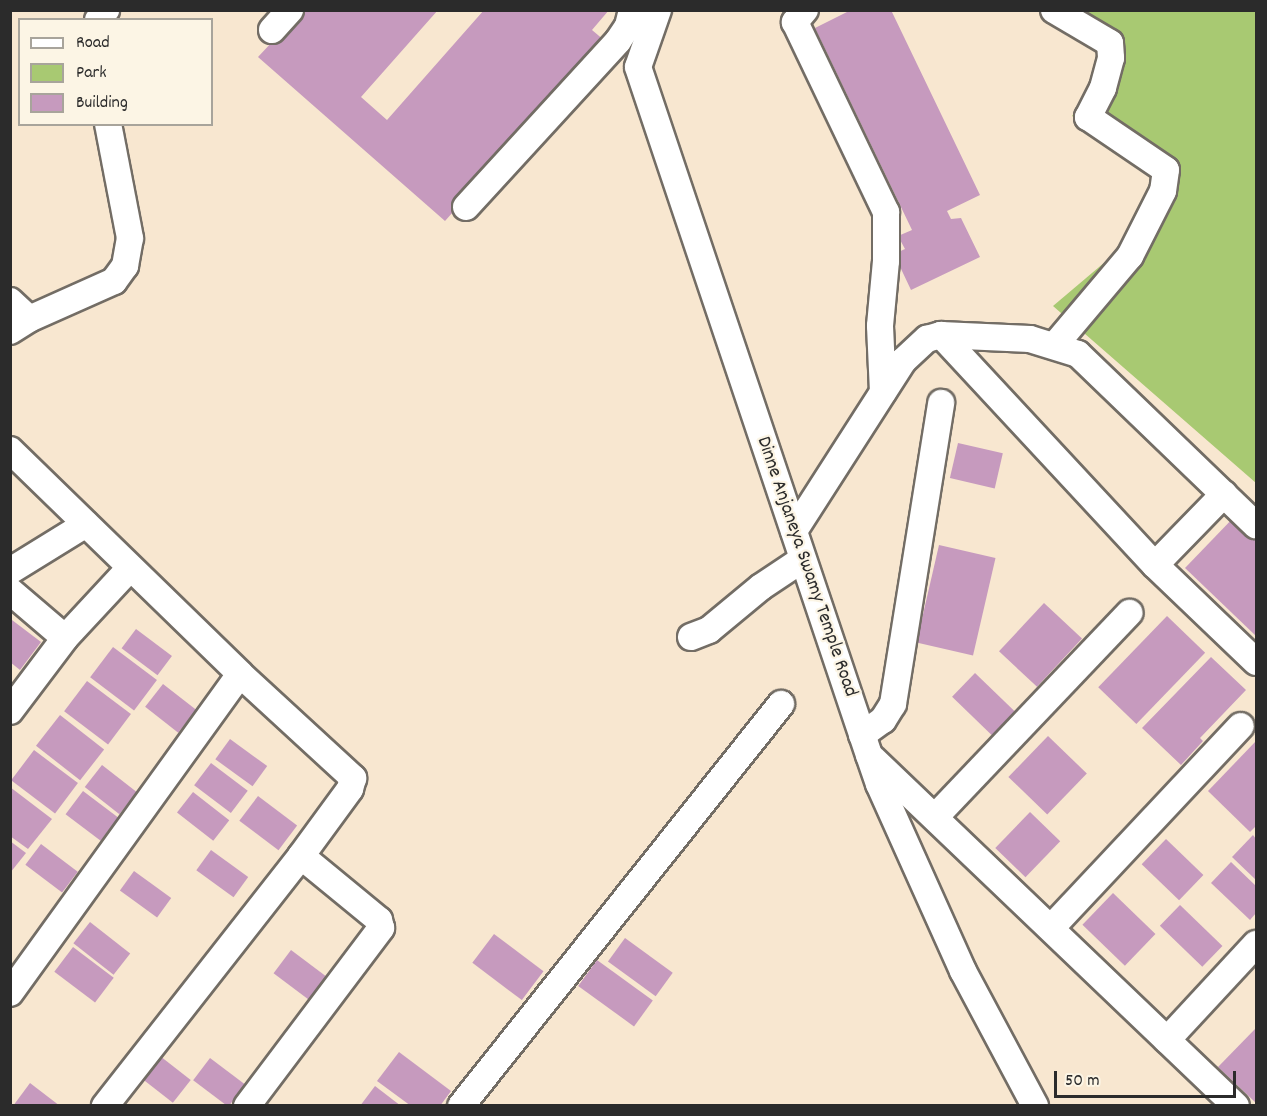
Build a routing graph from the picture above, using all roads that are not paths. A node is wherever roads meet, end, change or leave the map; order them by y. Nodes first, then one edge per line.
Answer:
1 (290, 10) edge
2 (632, 10) edge
3 (658, 10) edge
4 (805, 10) edge
5 (1054, 10) edge
6 (272, 30) dead end
7 (108, 126) edge
8 (466, 207) dead end
9 (10, 301) edge
10 (20, 325) edge
11 (941, 335) junction
12 (1055, 345) junction
13 (883, 392) junction
14 (941, 403) dead end
15 (10, 450) edge
16 (1224, 494) junction
17 (86, 524) junction
18 (1257, 525) edge
19 (794, 531) junction
20 (803, 559) junction
21 (1155, 565) junction
22 (130, 567) junction
23 (10, 571) edge
24 (10, 591) edge
25 (1129, 613) dead end
26 (691, 637) dead end
27 (65, 638) junction
28 (1257, 662) edge
29 (240, 674) junction
30 (781, 704) dead end
31 (10, 711) edge
32 (1241, 726) dead end
33 (866, 745) junction
34 (935, 817) junction
35 (301, 856) junction
36 (1051, 928) junction
37 (1257, 944) edge
38 (10, 993) edge
39 (1167, 1040) junction
40 (105, 1106) edge
41 (247, 1106) edge
42 (461, 1106) edge
43 (1035, 1106) edge
44 (1236, 1106) edge

1 - 6 street
2 - 8 street
3 - 19 street, Dinne Anjaneya Swamy Temple Road
4 - 13 street
5 - 12 street
7 - 10 street
9 - 10 street
11 - 12 street
11 - 13 street
11 - 21 street
12 - 16 street
13 - 19 street
14 - 33 street
15 - 17 street
16 - 18 street
16 - 21 street
17 - 22 street
17 - 23 street
19 - 20 street, Dinne Anjaneya Swamy Temple Road
20 - 26 street
20 - 33 street, Dinne Anjaneya Swamy Temple Road
21 - 28 street
22 - 27 street
22 - 29 street
24 - 27 street
25 - 34 street
27 - 31 street
29 - 35 street
29 - 38 street
30 - 42 street
32 - 36 street
33 - 34 street
33 - 43 street, Dinne Anjaneya Swamy Temple Road
34 - 36 street
35 - 40 street
35 - 41 street
36 - 39 street
37 - 39 street
39 - 44 street

